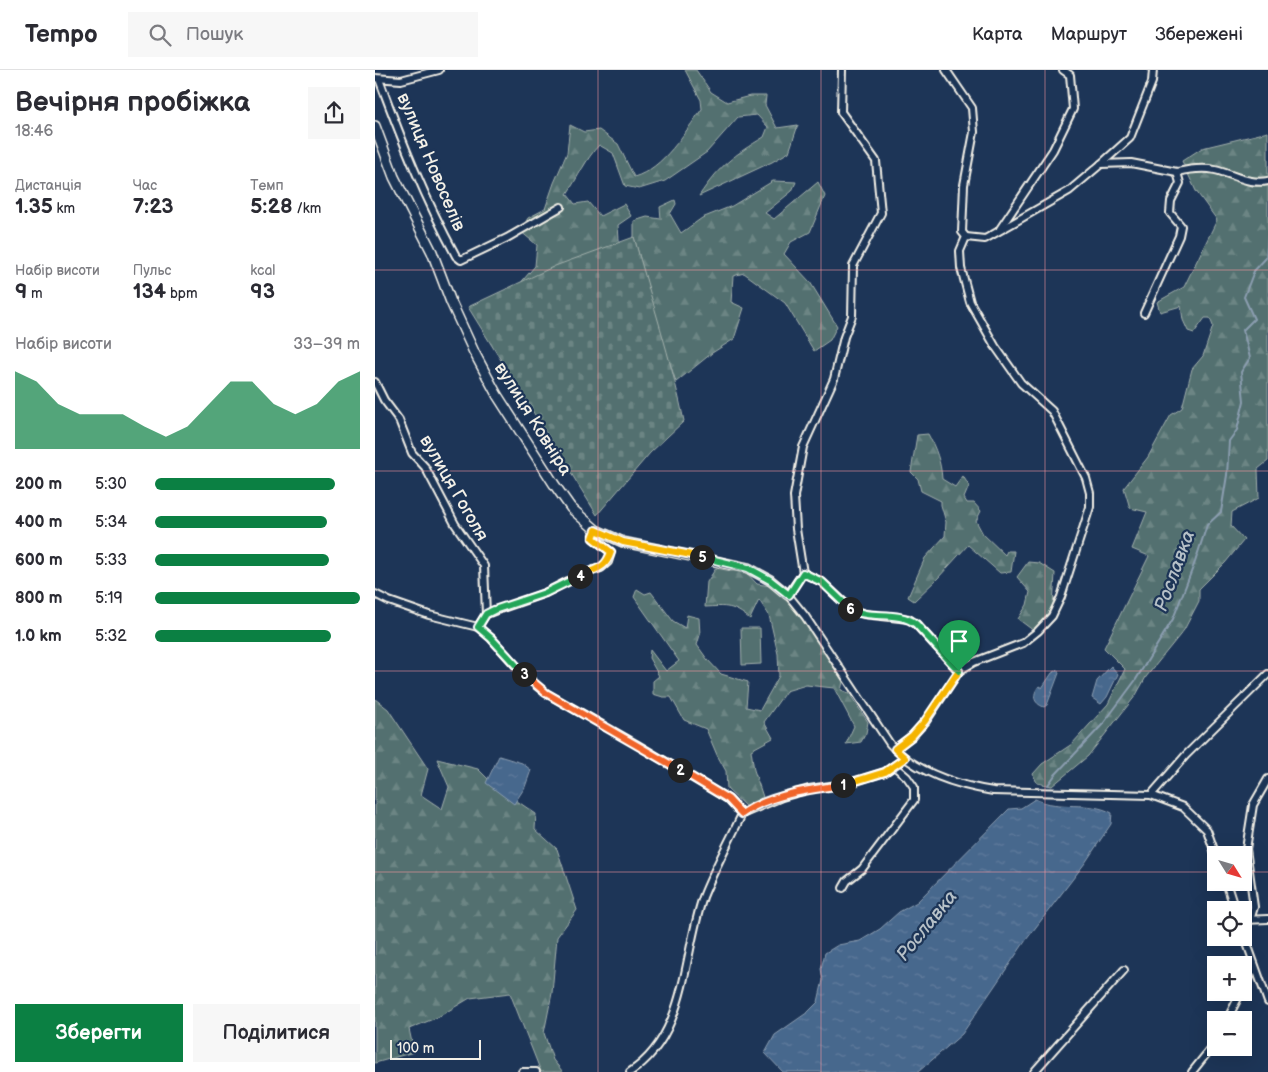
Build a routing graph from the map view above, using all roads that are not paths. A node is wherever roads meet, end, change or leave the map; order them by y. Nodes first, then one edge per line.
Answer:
1 (436, 70) edge
2 (842, 70) edge
3 (946, 70) edge
4 (1063, 70) edge
5 (1153, 70) edge
6 (377, 78) edge
7 (375, 126) edge
8 (1101, 164) junction
9 (1177, 172) junction
10 (1268, 181) edge
11 (561, 207) dead end
12 (999, 231) junction
13 (966, 237) junction
14 (1145, 313) dead end
15 (375, 382) edge
16 (596, 530) junction
17 (803, 573) junction
18 (375, 594) edge
19 (789, 595) junction
20 (486, 614) junction
21 (478, 627) junction
22 (959, 671) junction
23 (1268, 674) edge
24 (895, 749) junction
25 (905, 758) junction
26 (894, 766) junction
27 (1268, 779) edge
28 (1151, 795) junction
29 (742, 814) junction
30 (1213, 846) edge
31 (843, 888) dead end
32 (1252, 911) edge
33 (1268, 919) edge
34 (1252, 920) edge
35 (1248, 946) edge
36 (1255, 967) junction
37 (1125, 970) dead end
38 (1252, 973) edge
39 (1268, 1002) edge
40 (1207, 1053) edge
41 (522, 1072) edge
42 (536, 1072) edge
43 (630, 1072) edge
44 (1034, 1072) edge
45 (1192, 1072) edge

1 - 6 street
2 - 17 street
3 - 13 street
4 - 12 street
5 - 8 street
6 - 11 street, вулиця Новоселів
7 - 16 street, вулиця Ковніра
8 - 9 street
8 - 12 street
9 - 10 street
9 - 14 street
12 - 13 street
13 - 22 street
15 - 20 street, вулиця Гоголя
16 - 19 street, вулиця Ковніра
16 - 20 street
17 - 19 street
17 - 22 street
18 - 21 street
19 - 24 street
20 - 21 street
21 - 29 street
22 - 24 street
23 - 28 street
24 - 25 street
25 - 26 street
25 - 28 street
26 - 29 street
26 - 31 street
27 - 32 street
28 - 30 street
29 - 43 street
33 - 34 street
35 - 36 street
36 - 38 street
36 - 39 street
37 - 44 street
40 - 45 street
41 - 42 street

